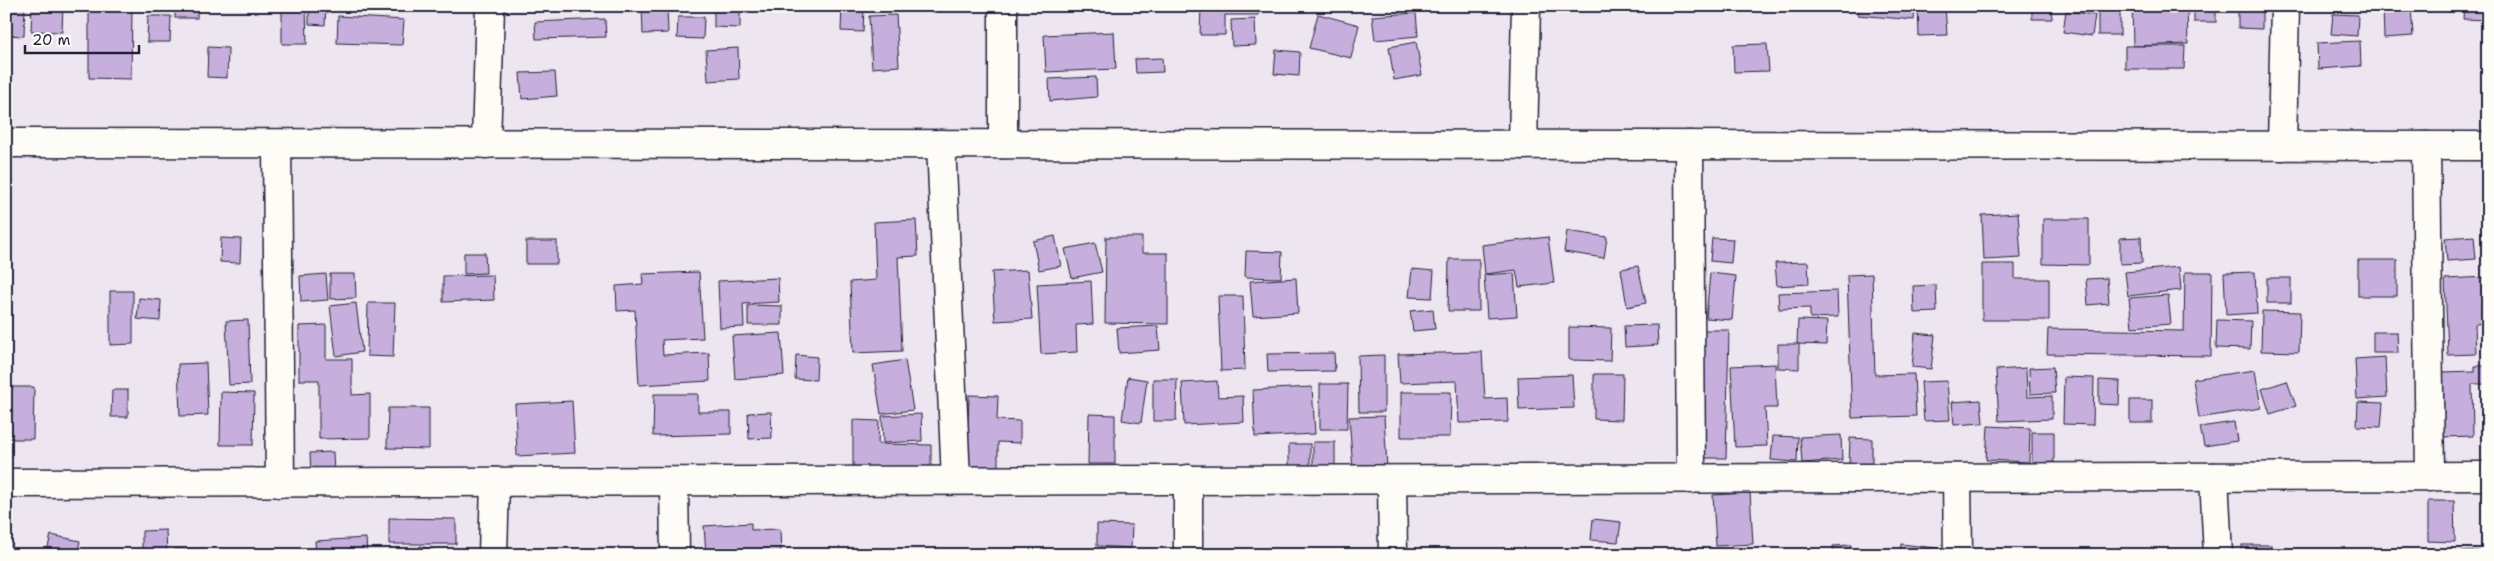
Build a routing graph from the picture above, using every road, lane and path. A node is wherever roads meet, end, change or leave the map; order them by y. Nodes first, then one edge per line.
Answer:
1 (490, 6) edge
2 (1003, 6) edge
3 (1526, 6) edge
4 (2285, 6) edge
5 (6, 143) edge
6 (277, 144) junction
7 (486, 144) junction
8 (941, 144) junction
9 (1003, 144) junction
10 (1523, 145) junction
11 (1689, 145) junction
12 (2282, 146) junction
13 (2426, 146) junction
14 (2488, 146) edge
15 (2488, 476) edge
16 (2214, 477) junction
17 (2430, 477) junction
18 (1957, 478) junction
19 (1188, 479) junction
20 (1691, 479) junction
21 (956, 480) junction
22 (1392, 480) junction
23 (495, 482) junction
24 (6, 483) edge
25 (280, 483) junction
26 (674, 483) junction
27 (494, 555) edge
28 (675, 555) edge
29 (1188, 555) edge
30 (1393, 555) edge
31 (1958, 555) edge
32 (2218, 555) edge

1 - 7 street
2 - 9 street
3 - 10 street
4 - 12 street
5 - 6 street
6 - 7 street
6 - 25 street
7 - 8 street
8 - 9 street
8 - 21 street
9 - 10 street
10 - 11 street
11 - 12 street
11 - 20 street
12 - 13 street
13 - 14 street
13 - 17 street
15 - 17 street
16 - 17 street
16 - 18 street
16 - 32 street
18 - 20 street
18 - 31 street
19 - 21 street
19 - 22 street
19 - 29 street
20 - 22 street
21 - 26 street
22 - 30 street
23 - 25 street
23 - 26 street
23 - 27 street
24 - 25 street
26 - 28 street

